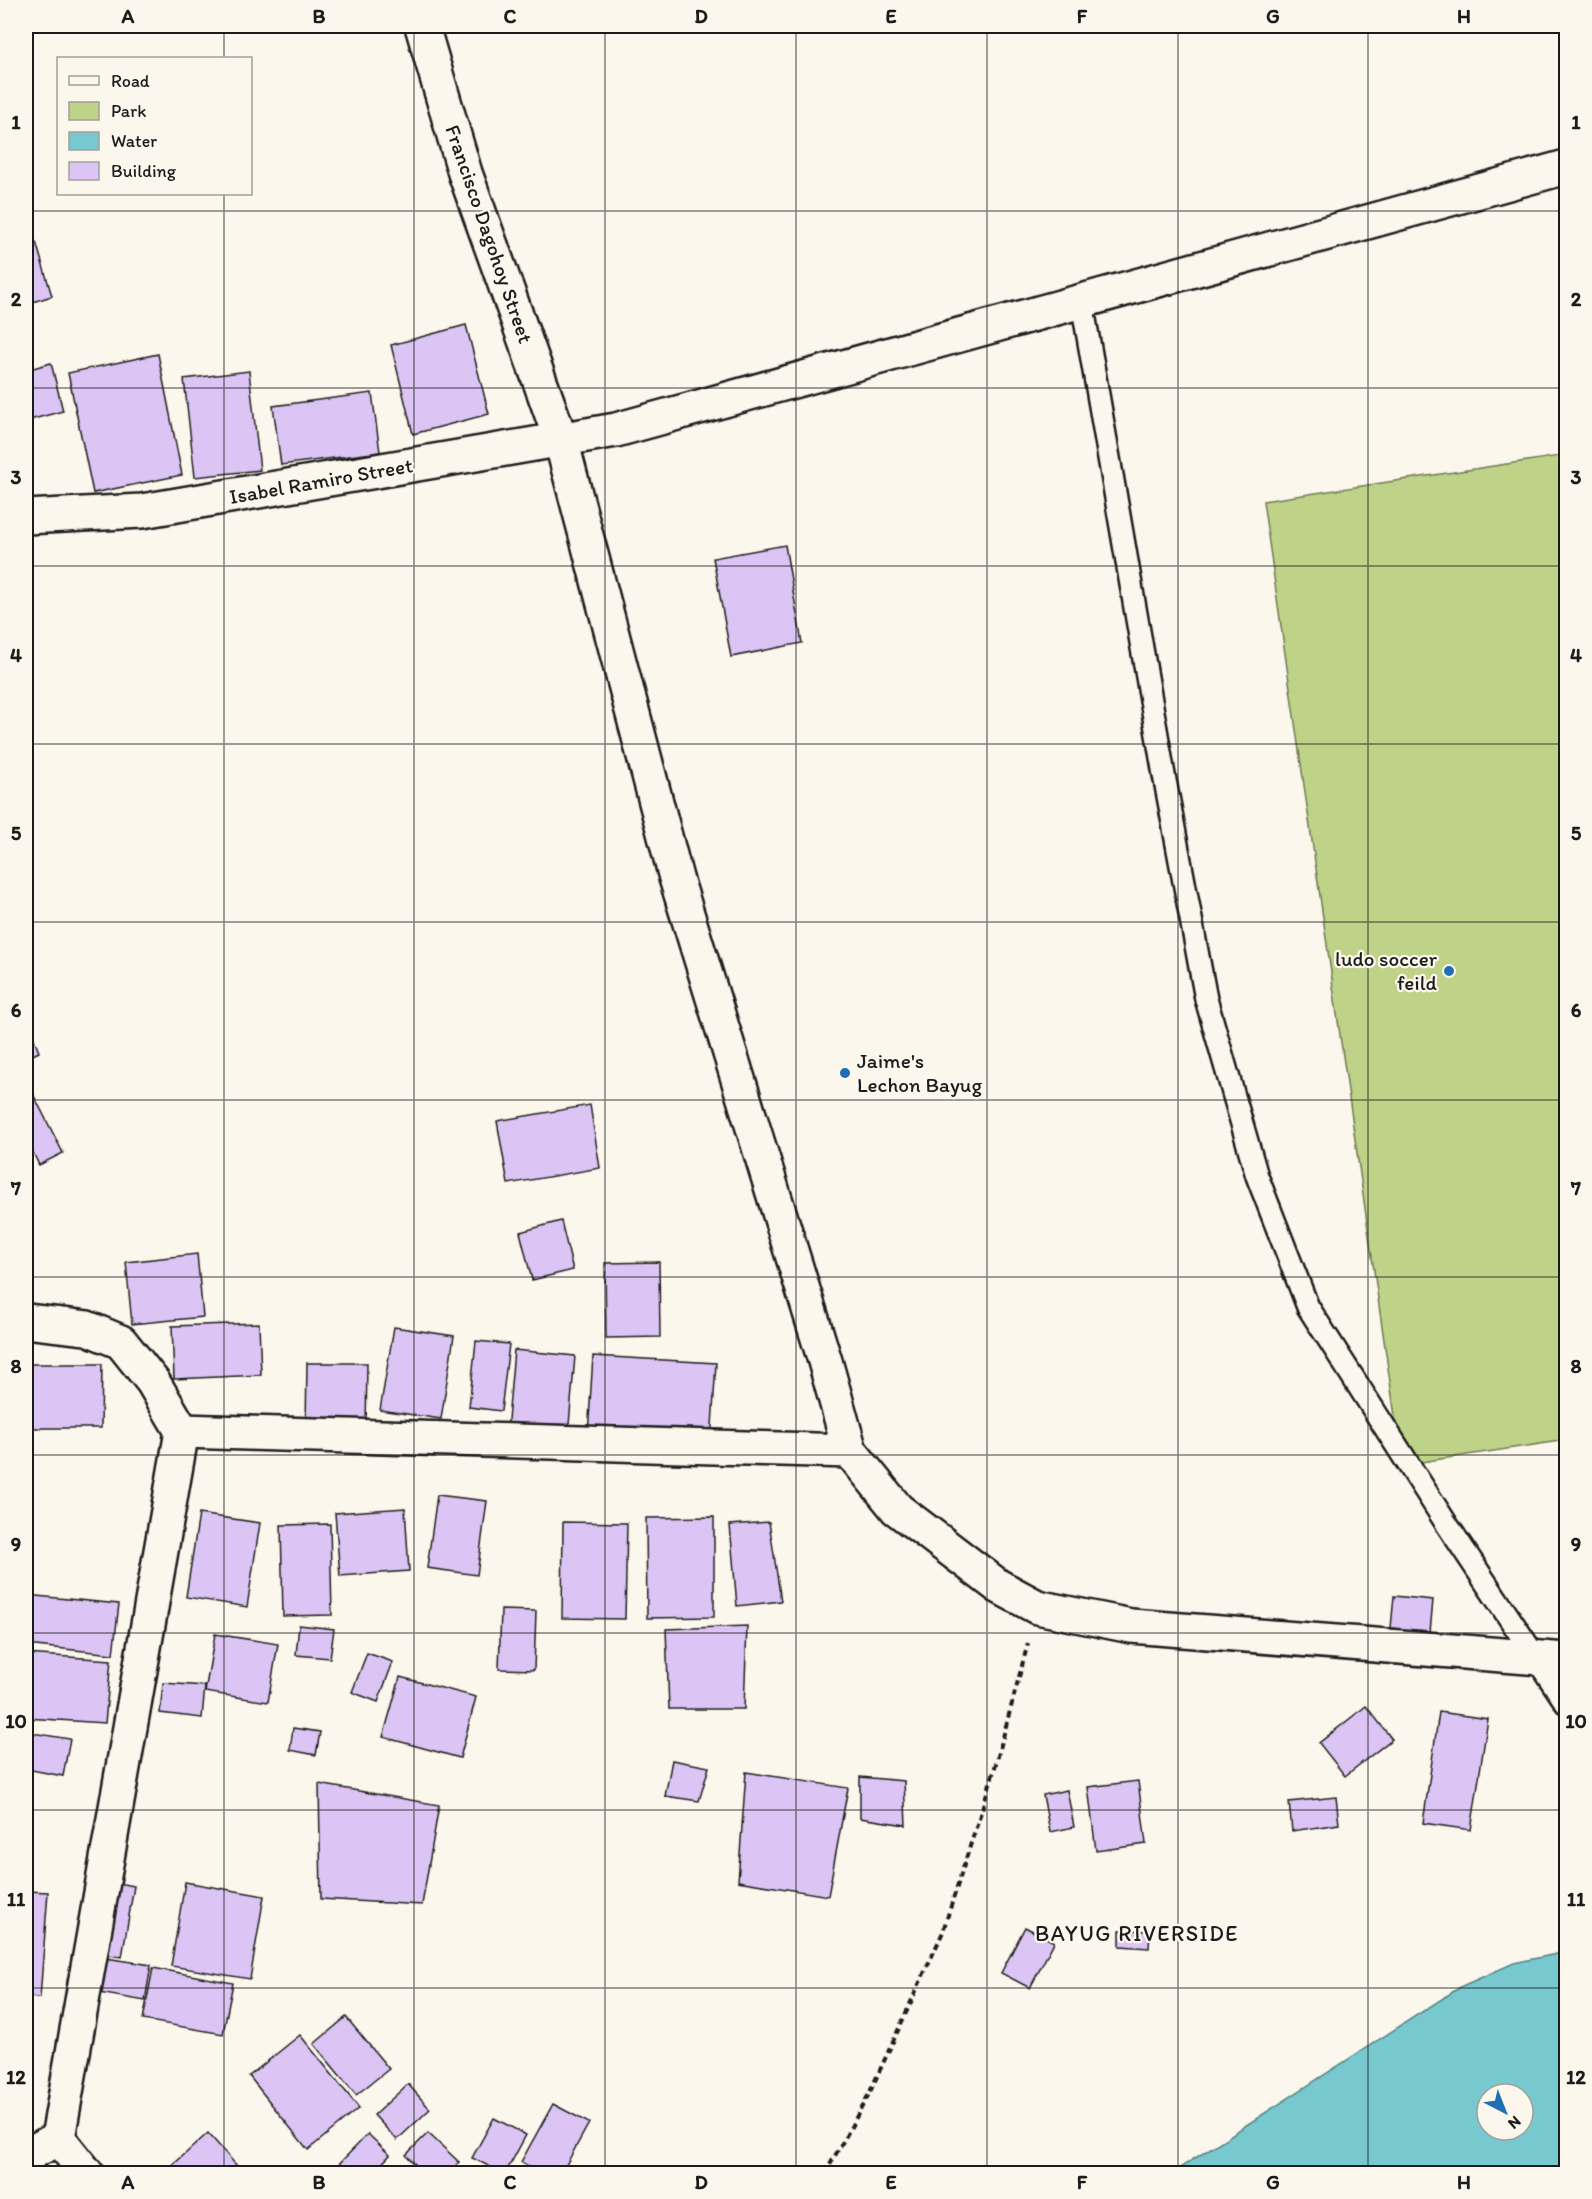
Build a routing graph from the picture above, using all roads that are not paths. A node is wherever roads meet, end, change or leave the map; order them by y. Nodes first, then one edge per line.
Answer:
1 (422, 26) edge
2 (1566, 167) edge
3 (1082, 302) junction
4 (561, 440) junction
5 (26, 517) edge
6 (26, 1321) edge
7 (183, 1431) junction
8 (850, 1451) junction
9 (1551, 1658) edge
10 (1566, 1703) edge
11 (58, 2138) junction
12 (26, 2153) edge
13 (87, 2174) edge

1 - 4 street, Francisco Dagohoy Street
2 - 3 street, Isabel Ramiro Street
3 - 4 street, Isabel Ramiro Street
3 - 9 lane
4 - 5 street, Isabel Ramiro Street
4 - 8 street, Francisco Dagohoy Street
6 - 7 street
7 - 8 street
7 - 11 street
8 - 9 street
9 - 10 lane
11 - 12 street
11 - 13 street

